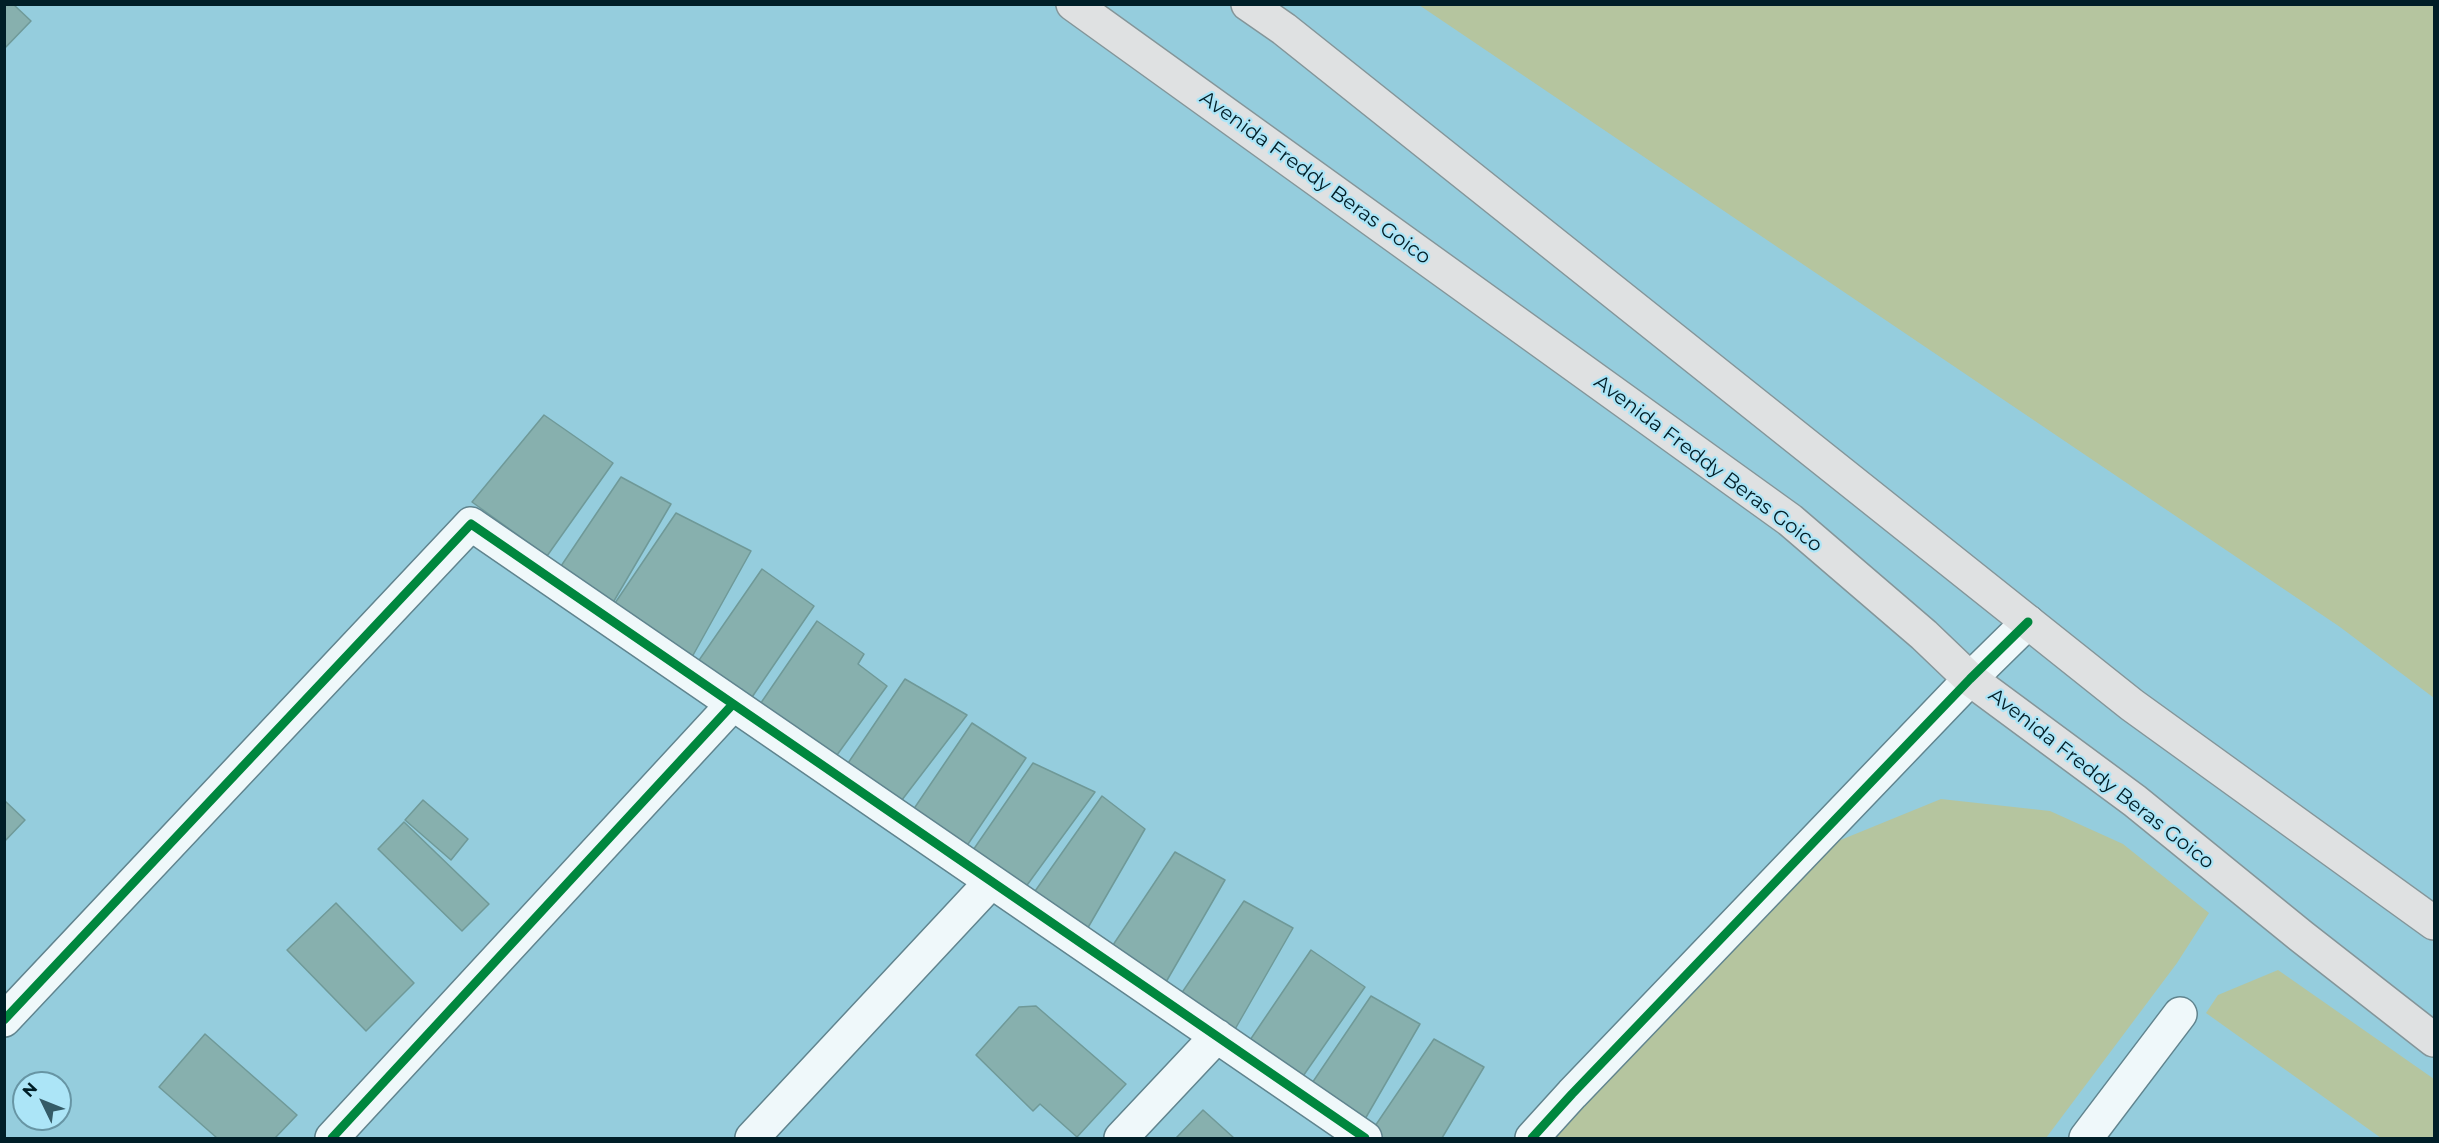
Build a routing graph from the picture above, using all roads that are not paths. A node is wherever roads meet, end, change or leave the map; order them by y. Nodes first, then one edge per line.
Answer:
1 (1073, 4) edge
2 (1248, 4) edge
3 (2028, 622) junction
4 (1970, 679) junction
5 (733, 704) junction
6 (991, 882) junction
7 (2434, 922) edge
8 (2180, 1014) dead end
9 (4, 1020) edge
10 (1217, 1036) junction
11 (2434, 1040) edge
12 (332, 1138) edge
13 (752, 1138) edge
14 (1121, 1138) edge
15 (1365, 1138) edge
16 (1532, 1138) edge
17 (2086, 1138) edge

1 - 4 main road, Avenida Freddy Beras Goico
2 - 3 main road
3 - 4 street
3 - 7 main road
4 - 11 main road, Avenida Freddy Beras Goico
4 - 16 street
5 - 6 street
5 - 9 street
5 - 12 street
6 - 10 street
6 - 13 street
8 - 17 street
10 - 14 street
10 - 15 street

